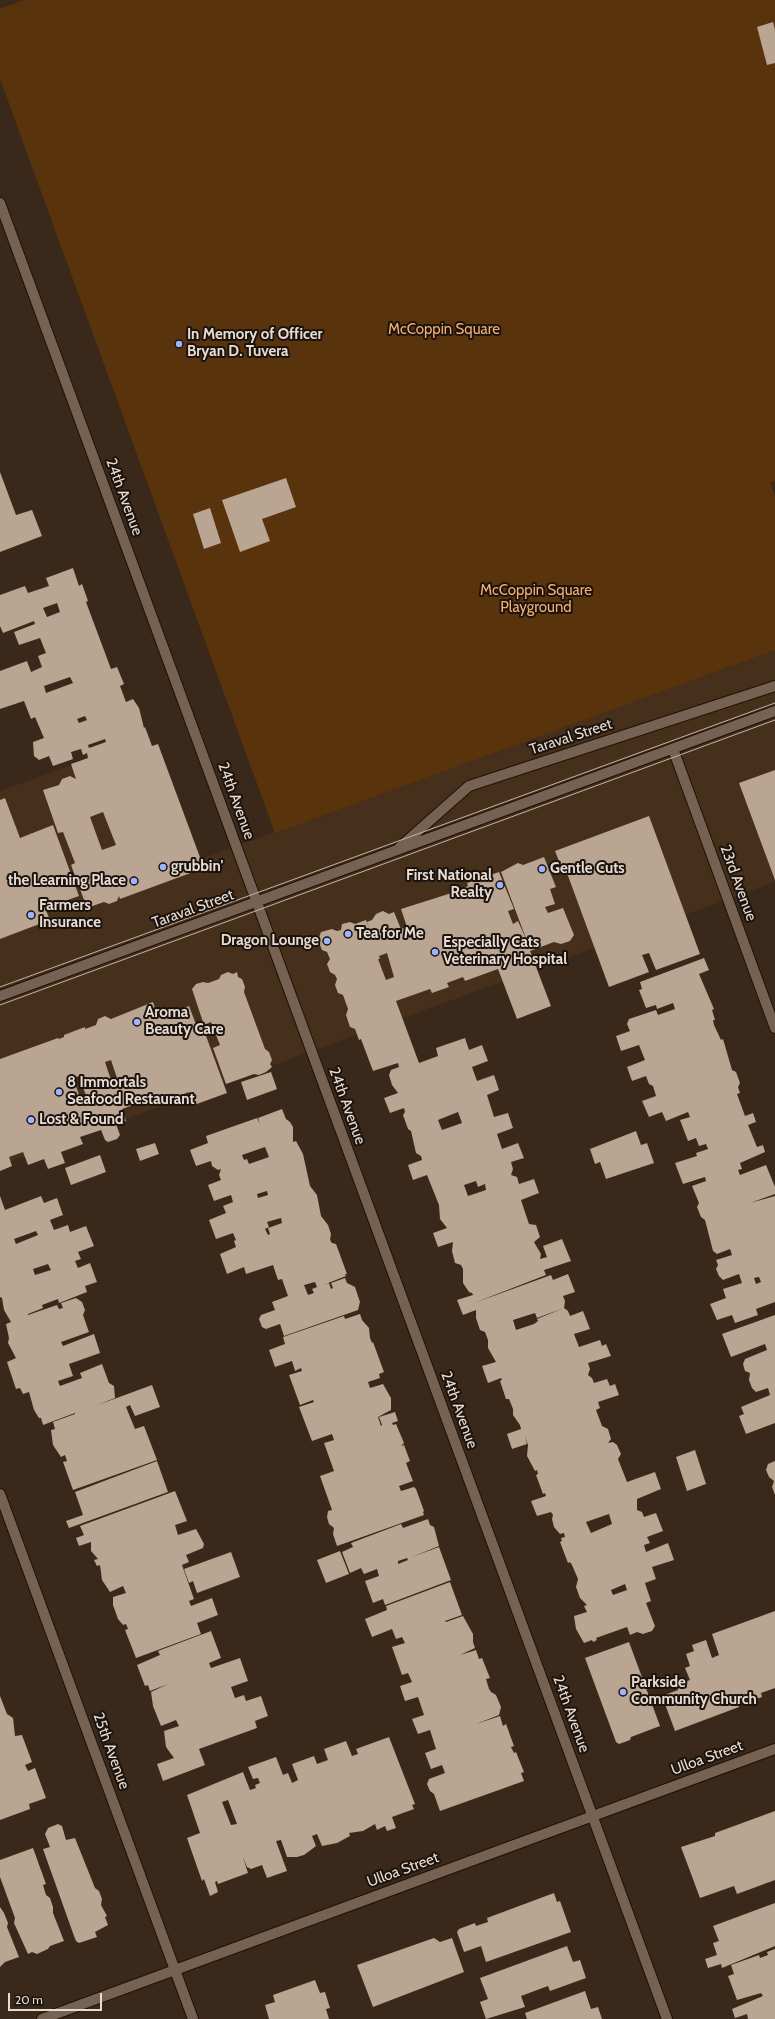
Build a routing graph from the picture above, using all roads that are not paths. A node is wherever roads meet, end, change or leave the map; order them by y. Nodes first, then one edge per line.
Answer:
1 (0, 203) edge
2 (775, 686) edge
3 (775, 711) edge
4 (672, 749) junction
5 (396, 851) junction
6 (257, 901) junction
7 (0, 996) edge
8 (775, 1028) edge
9 (0, 1494) edge
10 (775, 1749) edge
11 (593, 1816) junction
12 (175, 1970) junction
13 (42, 2019) edge
14 (193, 2019) edge
15 (667, 2019) edge

1 - 6 street, 24th Avenue
2 - 5 street, Taraval Street
3 - 4 street, Taraval Street
4 - 5 street, Taraval Street
4 - 8 street, 23rd Avenue
5 - 6 street, Taraval Street
6 - 7 street, Taraval Street
6 - 11 street, 24th Avenue
9 - 12 street, 25th Avenue
10 - 11 street, Ulloa Street
11 - 12 street, Ulloa Street
11 - 15 street, 24th Avenue
12 - 13 street, Ulloa Street
12 - 14 street, 25th Avenue

